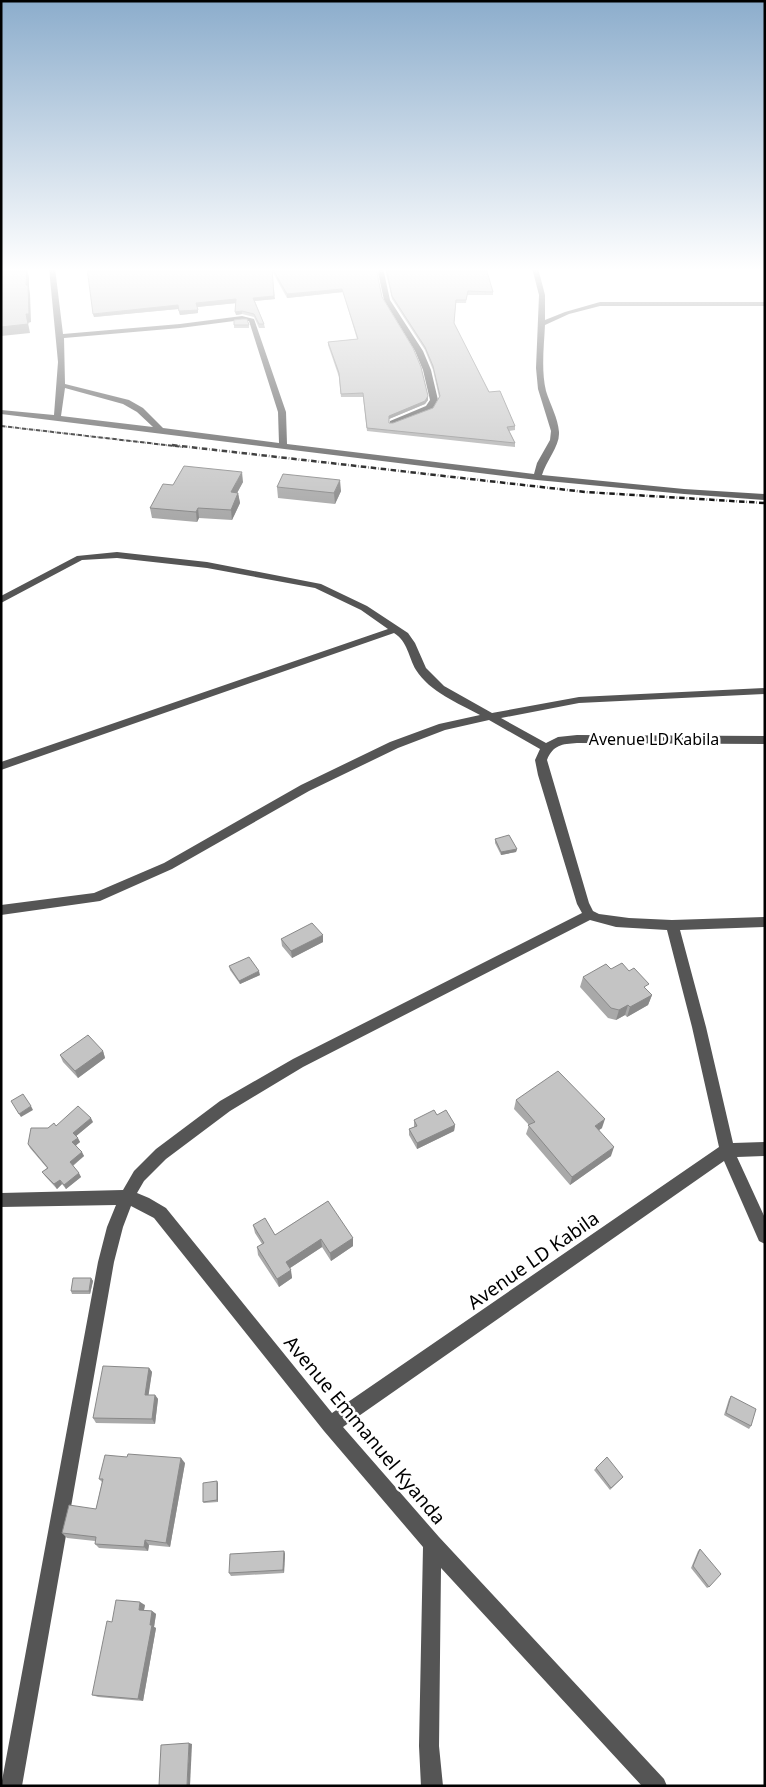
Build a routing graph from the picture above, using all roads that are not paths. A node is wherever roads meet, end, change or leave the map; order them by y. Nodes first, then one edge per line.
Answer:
1 (60, 351) edge
2 (262, 351) edge
3 (419, 351) edge
4 (540, 351) edge
5 (62, 385) junction
6 (1, 412) edge
7 (57, 418) junction
8 (393, 423) edge
9 (160, 430) junction
10 (284, 446) junction
11 (537, 477) junction
12 (765, 497) edge
13 (1, 600) edge
14 (396, 629) junction
15 (765, 692) edge
16 (493, 717) junction
17 (765, 740) edge
18 (546, 748) junction
19 (1, 766) edge
20 (1, 910) edge
21 (589, 914) junction
22 (765, 922) edge
23 (672, 925) junction
24 (765, 1149) edge
25 (726, 1150) junction
26 (127, 1197) junction
27 (1, 1200) edge
28 (765, 1236) edge
29 (330, 1425) junction
30 (432, 1544) junction
31 (11, 1786) edge
32 (432, 1786) edge
33 (657, 1786) edge

1 - 5 street
2 - 10 street
3 - 8 street
4 - 11 street
5 - 7 street
5 - 9 street
6 - 7 street
7 - 9 street
9 - 10 street
10 - 11 street
11 - 12 street
13 - 14 street
14 - 16 street
14 - 19 street
15 - 16 street
16 - 18 street
16 - 20 street
17 - 18 street, Avenue LD Kabila
18 - 21 street
21 - 23 street
21 - 26 street
22 - 23 street
23 - 25 street
24 - 25 street
25 - 28 street
25 - 29 street, Avenue LD Kabila
26 - 27 street, Avenue Emmanuel Kyanda
26 - 29 street, Avenue Emmanuel Kyanda
26 - 31 street
29 - 30 street, Avenue Emmanuel Kyanda
30 - 32 street
30 - 33 street, Avenue Emmanuel Kyanda

